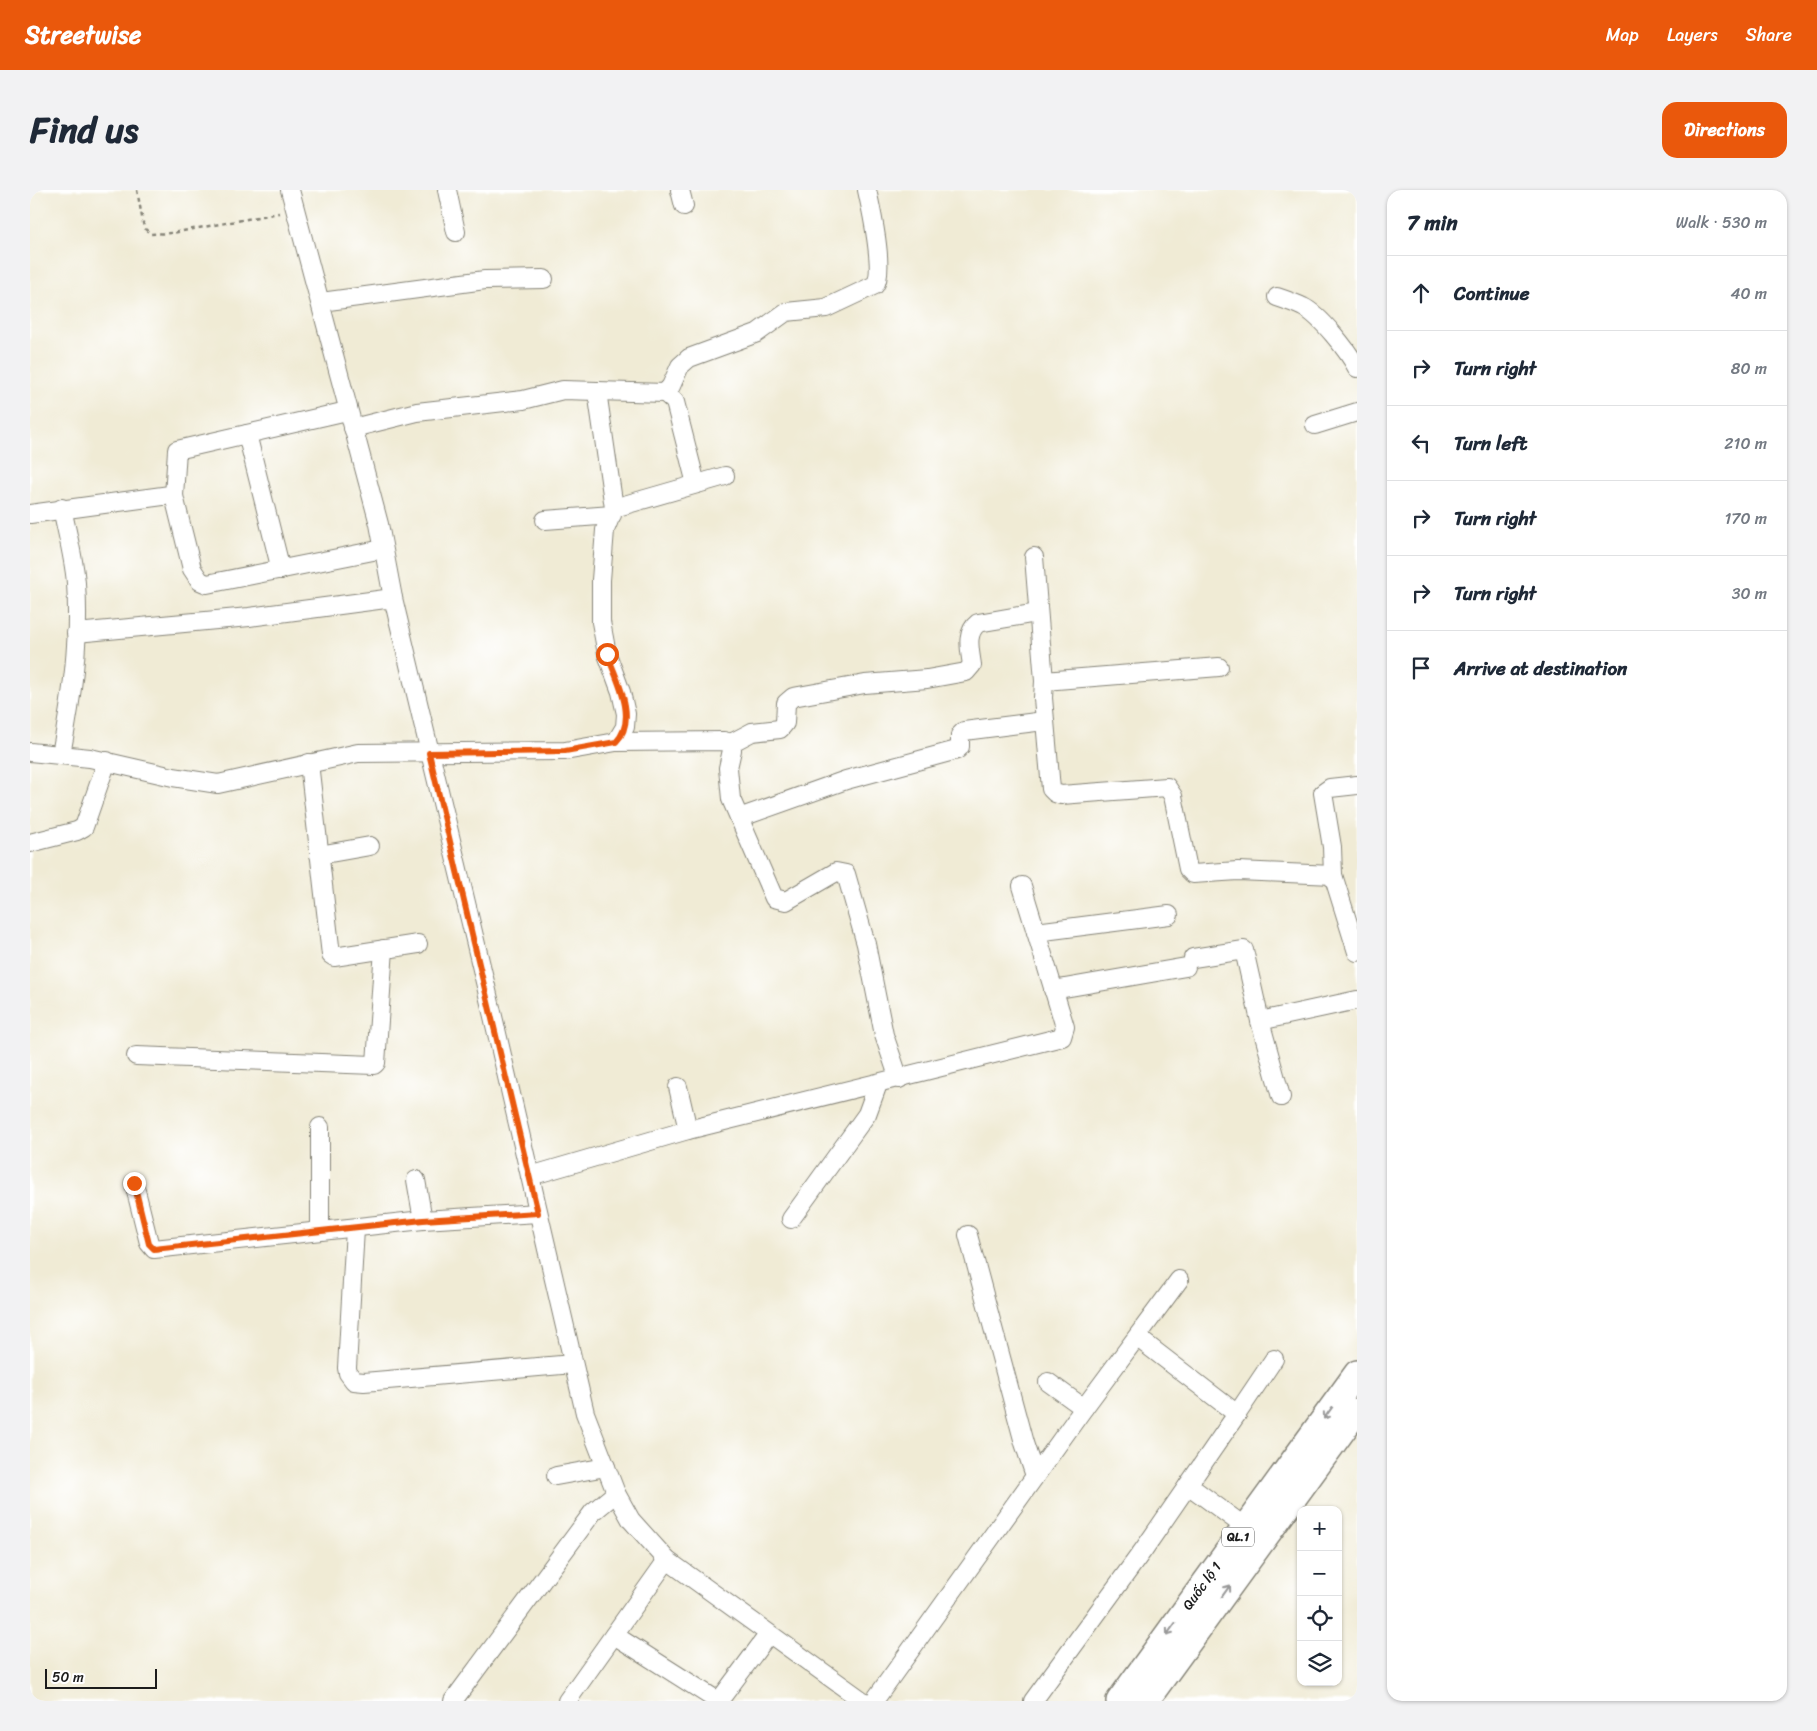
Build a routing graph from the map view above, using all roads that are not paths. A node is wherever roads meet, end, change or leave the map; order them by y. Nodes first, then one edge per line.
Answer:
1 (290, 190) edge
2 (447, 190) edge
3 (867, 190) edge
4 (456, 232) dead end
5 (544, 279) dead end
6 (1277, 297) dead end
7 (321, 302) junction
8 (1357, 368) edge
9 (597, 391) junction
10 (665, 393) junction
11 (347, 411) junction
12 (1357, 412) edge
13 (1315, 425) dead end
14 (352, 428) junction
15 (247, 434) junction
16 (725, 476) dead end
17 (696, 484) junction
18 (174, 496) junction
19 (62, 508) junction
20 (613, 511) junction
21 (30, 514) edge
22 (545, 520) dead end
23 (382, 549) junction
24 (1034, 557) dead end
25 (281, 570) junction
26 (393, 598) junction
27 (1037, 613) junction
28 (76, 633) junction
29 (1219, 667) dead end
30 (1044, 681) junction
31 (1044, 721) junction
32 (616, 742) junction
33 (731, 743) junction
34 (30, 752) edge
35 (429, 753) junction
36 (61, 754) junction
37 (106, 761) junction
38 (309, 763) junction
39 (1357, 785) edge
40 (740, 818) junction
41 (30, 843) edge
42 (370, 846) dead end
43 (319, 855) junction
44 (1333, 875) junction
45 (1022, 886) dead end
46 (1169, 916) dead end
47 (1352, 918) edge
48 (1036, 932) junction
49 (418, 944) dead end
50 (384, 949) junction
51 (1357, 952) edge
52 (1053, 990) junction
53 (1357, 1000) edge
54 (1260, 1021) junction
55 (136, 1056) dead end
56 (898, 1079) junction
57 (878, 1084) junction
58 (678, 1088) dead end
59 (1281, 1097) dead end
60 (320, 1127) dead end
61 (688, 1130) junction
62 (530, 1176) junction
63 (416, 1180) dead end
64 (134, 1183) dead end
65 (538, 1213) junction
66 (791, 1219) dead end
67 (423, 1220) junction
68 (355, 1229) junction
69 (320, 1230) junction
70 (968, 1235) dead end
71 (1179, 1280) dead end
72 (1138, 1338) junction
73 (1274, 1358) dead end
74 (573, 1364) junction
75 (1357, 1373) edge
76 (1048, 1382) dead end
77 (1084, 1408) junction
78 (1357, 1411) edge
79 (1237, 1414) junction
80 (606, 1467) junction
81 (556, 1476) dead end
82 (1035, 1476) junction
83 (1188, 1485) junction
84 (616, 1493) junction
85 (1245, 1527) junction
86 (667, 1560) junction
87 (768, 1635) junction
88 (614, 1636) junction
89 (453, 1701) edge
90 (567, 1701) edge
91 (719, 1701) edge
92 (863, 1701) edge
93 (874, 1701) edge
94 (1032, 1701) edge
95 (1119, 1701) edge
96 (1146, 1701) edge

1 - 7 street
2 - 4 street
3 - 10 street
5 - 7 street
6 - 8 street
7 - 11 street
9 - 10 street
9 - 14 street
9 - 20 street
10 - 17 street
11 - 14 street
11 - 15 street
12 - 13 street
14 - 23 street
15 - 18 street
15 - 25 street
16 - 17 street
17 - 20 street
18 - 19 street
18 - 25 street
19 - 21 street
19 - 28 street
20 - 22 street
20 - 32 street
23 - 25 street
23 - 26 street
24 - 27 street
26 - 28 street
26 - 35 street
27 - 30 street
27 - 33 street
28 - 36 street
29 - 30 street
30 - 31 street
31 - 40 street
31 - 44 street
32 - 33 street
32 - 35 street
33 - 40 street
34 - 36 street
35 - 38 street
35 - 62 street
36 - 37 street
37 - 38 street
37 - 41 street
38 - 43 street
39 - 44 street
40 - 56 street
42 - 43 street
43 - 50 street
44 - 47 street
45 - 48 street
46 - 48 street
47 - 51 street
48 - 52 street
49 - 50 street
50 - 55 street
52 - 54 street
52 - 56 street
53 - 54 street
54 - 59 street
56 - 57 street
57 - 61 street
57 - 66 street
58 - 61 street
60 - 69 street
61 - 62 street
62 - 65 street
63 - 67 street
64 - 69 street
65 - 67 street
65 - 74 street
67 - 68 street
68 - 69 street
68 - 74 street
70 - 82 street
71 - 72 street
72 - 77 street
72 - 79 street
73 - 79 street
74 - 80 street
75 -> 85 highway, Quốc lộ 1 / QL.1
76 - 77 street
77 - 82 street
96 -> 78 highway, Quốc lộ 1 / QL.1
79 - 83 street
80 - 81 street
80 - 84 street
82 - 93 street
83 - 85 street
83 - 94 street
84 - 86 street
84 - 89 street
85 -> 95 highway, Quốc lộ 1 / QL.1
86 - 87 street
86 - 88 street
87 - 91 street
87 - 92 street
88 - 90 street
88 - 91 street

